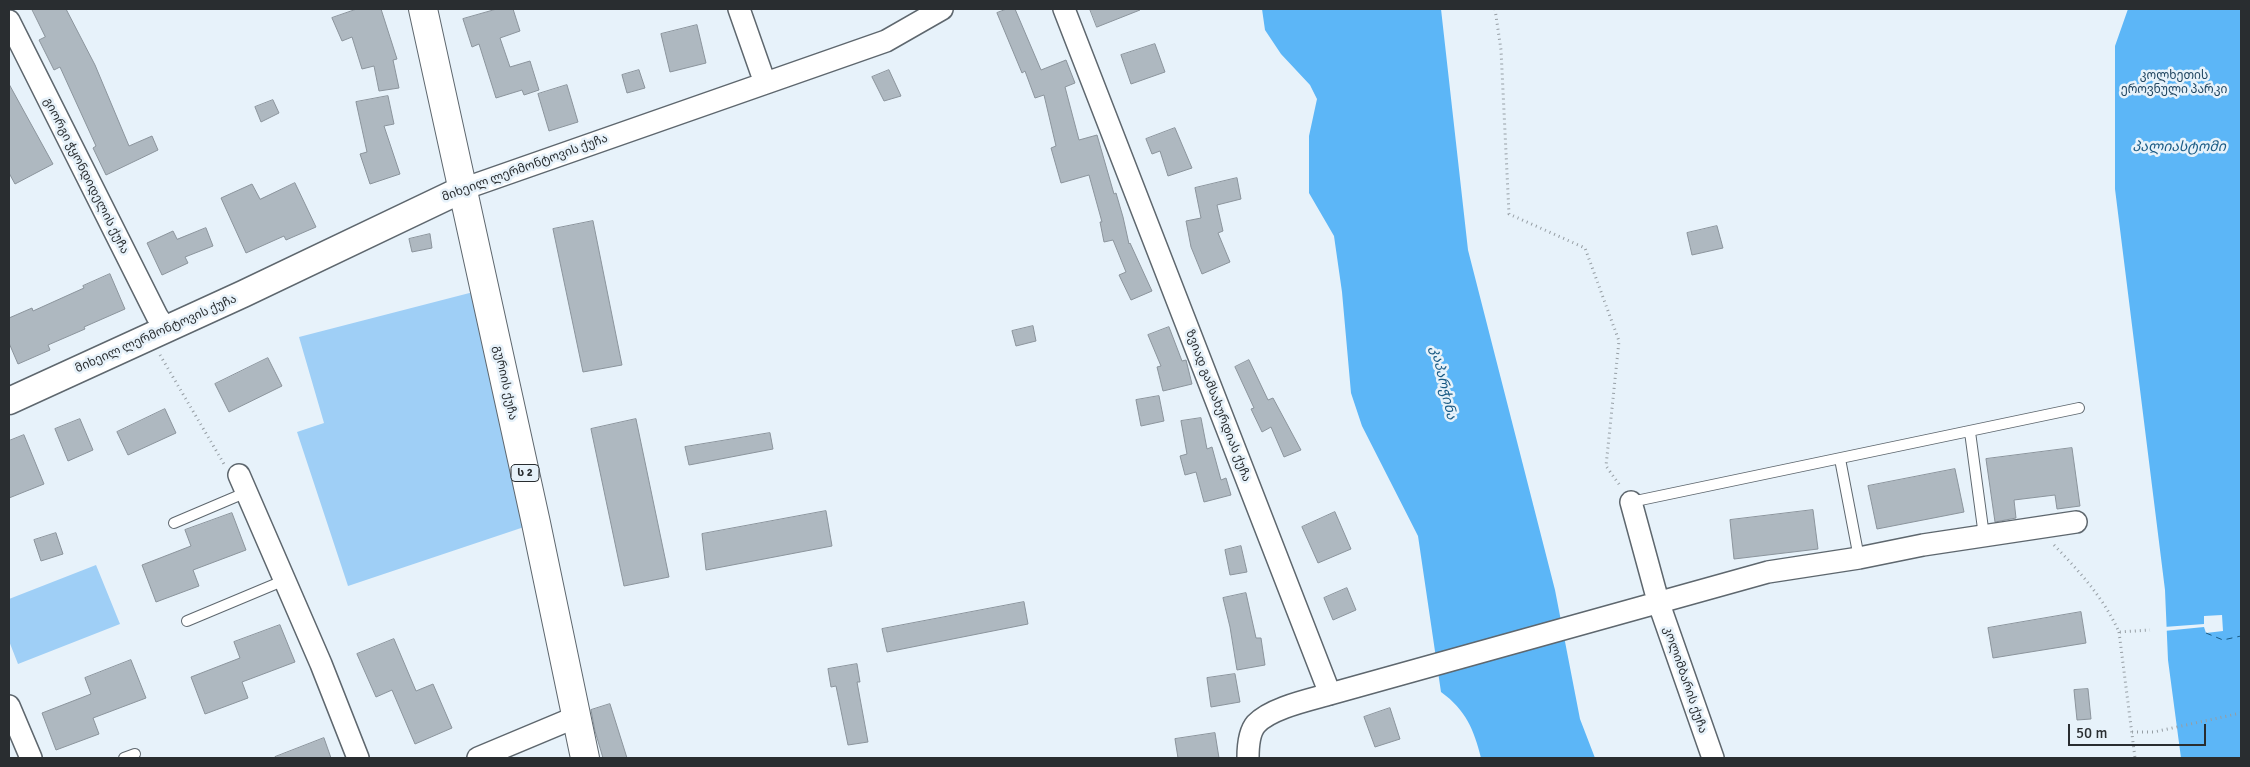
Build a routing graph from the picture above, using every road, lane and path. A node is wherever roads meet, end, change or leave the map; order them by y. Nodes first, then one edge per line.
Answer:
1 (423, 9) edge
2 (739, 9) edge
3 (942, 9) edge
4 (1064, 9) edge
5 (1495, 9) edge
6 (9, 21) edge
7 (765, 82) junction
8 (463, 189) junction
9 (158, 333) junction
10 (9, 401) edge
11 (2079, 408) dead end
12 (1970, 432) junction
13 (1840, 459) junction
14 (243, 483) junction
15 (1631, 502) junction
16 (2076, 522) dead end
17 (174, 523) dead end
18 (2038, 528) junction
19 (1984, 536) junction
20 (1859, 558) junction
21 (285, 580) junction
22 (1658, 601) junction
23 (187, 621) dead end
24 (2150, 630) dead end
25 (2119, 632) junction
26 (1330, 694) junction
27 (9, 706) edge
28 (2241, 713) edge
29 (576, 717) junction
30 (2132, 732) junction
31 (135, 754) dead end
32 (31, 758) edge
33 (124, 758) edge
34 (358, 758) edge
35 (478, 758) edge
36 (585, 758) edge
37 (1248, 758) edge
38 (1713, 758) edge
39 (2135, 758) edge

1 - 8 highway, გურიის ქუჩა / ს 2
2 - 7 street
3 - 7 street, მიხეილ ლერმონტოვის ქუჩა
4 - 26 street, ზვიად გამსახურდიას ქუჩა
5 - 15 path
6 - 9 street, გიორგი ჭყონდიდელის ქუჩა
7 - 8 street, მიხეილ ლერმონტოვის ქუჩა
8 - 9 street, მიხეილ ლერმონტოვის ქუჩა
8 - 29 highway, გურიის ქუჩა / ს 2
9 - 10 street, მიხეილ ლერმონტოვის ქუჩა
9 - 14 path
11 - 12 lane
12 - 13 lane
12 - 19 lane
13 - 15 lane
13 - 20 lane
14 - 17 lane
14 - 21 street
15 - 22 street, კოლიმბარის ქუჩა
16 - 18 street
18 - 19 street
18 - 25 path
19 - 20 street
20 - 22 street
21 - 23 lane
21 - 34 street
22 - 26 street
22 - 38 street, კოლიმბარის ქუჩა
24 - 25 path
25 - 30 path
26 - 37 street
27 - 32 street
28 - 30 path
29 - 35 street
29 - 36 highway, გურიის ქუჩა / ს 2
30 - 39 path
31 - 33 lane

